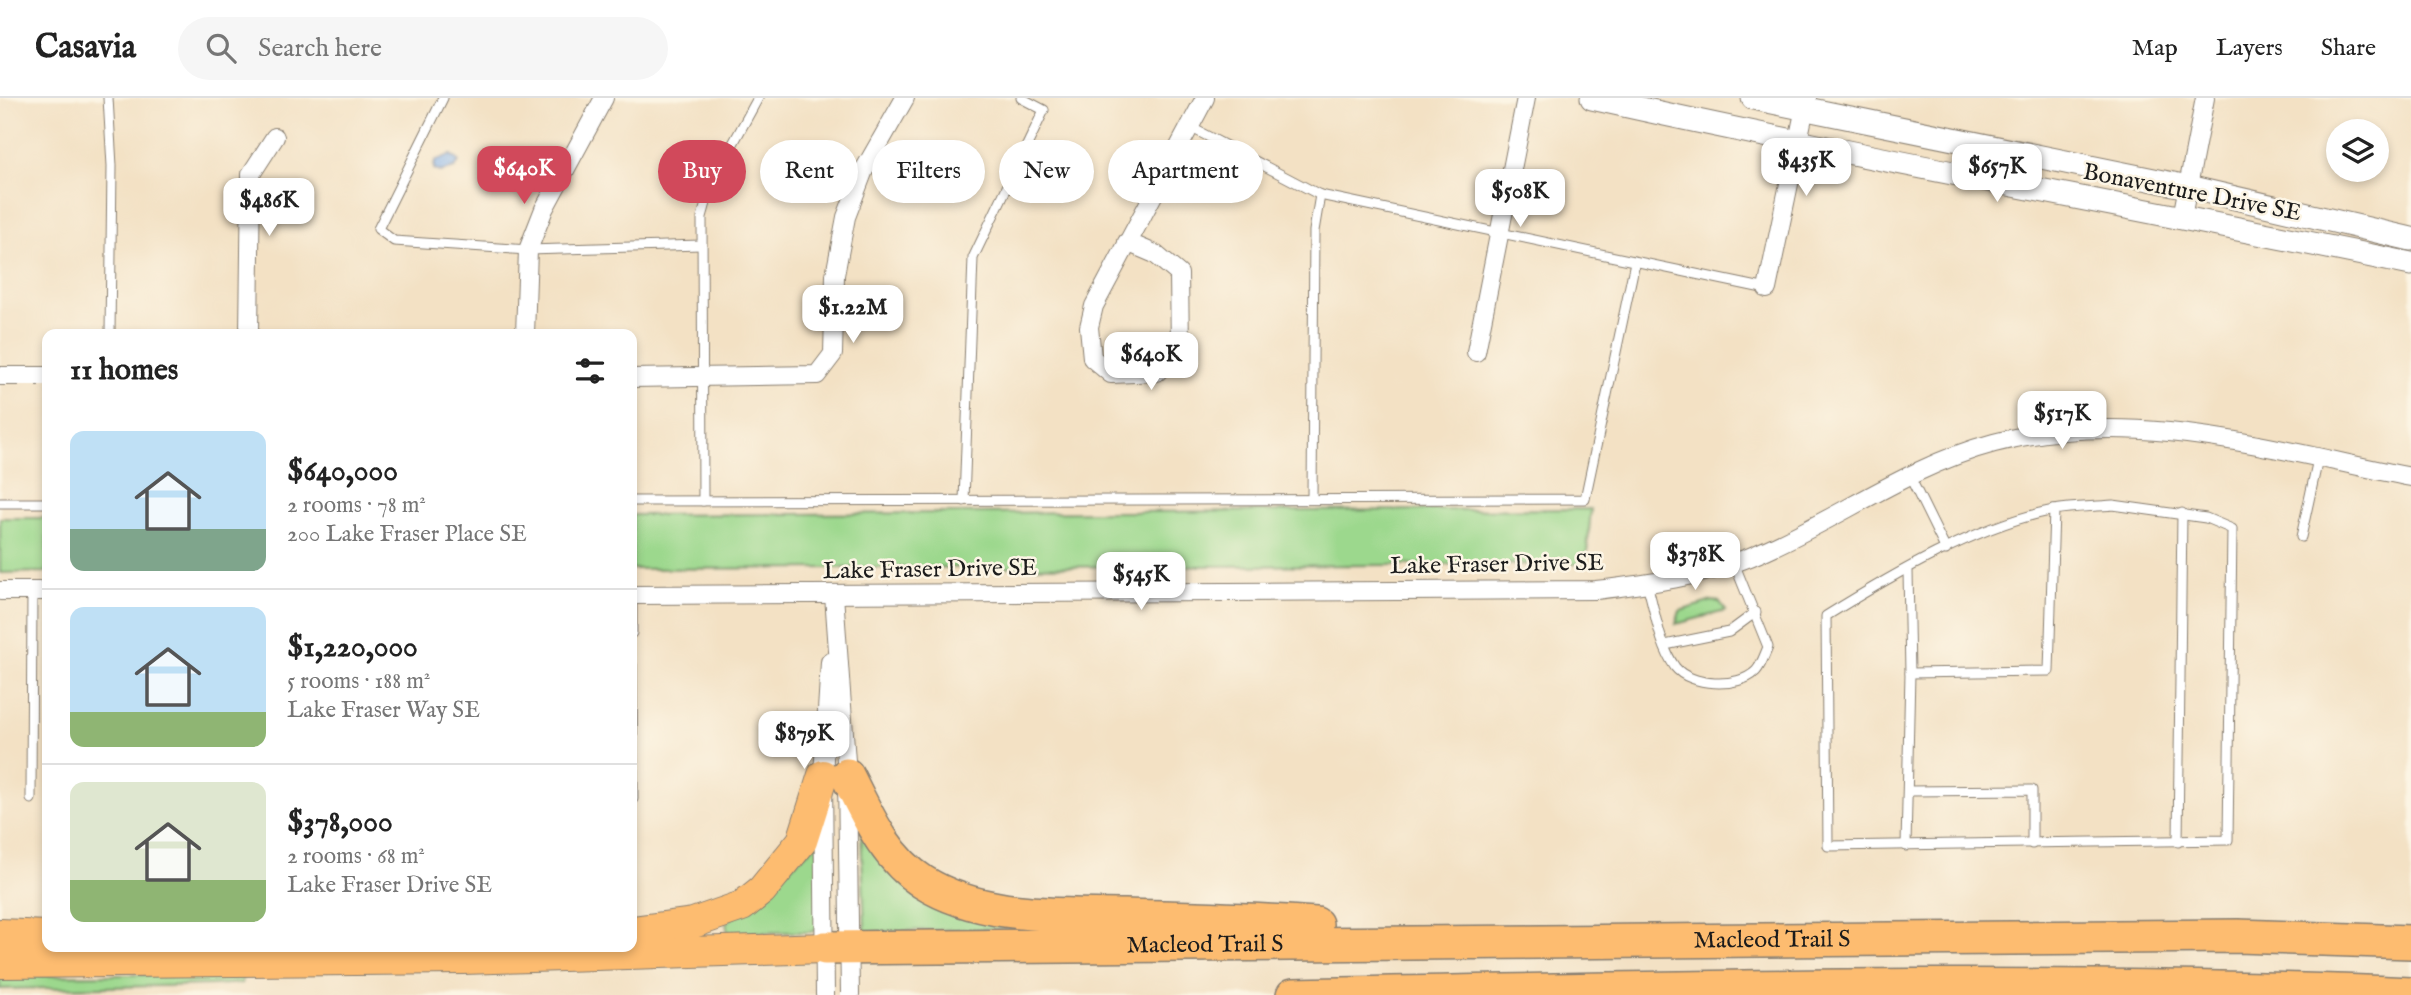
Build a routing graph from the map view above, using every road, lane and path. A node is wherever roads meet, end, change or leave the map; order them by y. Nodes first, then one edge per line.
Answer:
1 (108, 98) edge
2 (443, 98) edge
3 (604, 98) edge
4 (758, 98) edge
5 (905, 98) edge
6 (1021, 98) edge
7 (1205, 98) edge
8 (1526, 98) edge
9 (1592, 98) edge
10 (1754, 98) edge
11 (2205, 98) edge
12 (1806, 104) edge
13 (1190, 127) junction
14 (275, 137) dead end
15 (1797, 144) junction
16 (2188, 187) junction
17 (1320, 195) junction
18 (2182, 217) junction
19 (1500, 234) junction
20 (2411, 239) edge
21 (1128, 242) junction
22 (702, 245) junction
23 (528, 250) junction
24 (1635, 262) junction
25 (2411, 264) edge
26 (1767, 289) joint
27 (110, 329) edge
28 (248, 329) edge
29 (525, 329) edge
30 (1476, 352) dead end
31 (0, 376) edge
32 (42, 376) edge
33 (637, 377) edge
34 (704, 377) junction
35 (2318, 458) junction
36 (1910, 477) junction
37 (2411, 477) edge
38 (1312, 497) junction
39 (637, 501) edge
40 (703, 501) junction
41 (964, 501) junction
42 (0, 503) edge
43 (42, 503) edge
44 (2054, 510) junction
45 (2182, 513) junction
46 (2301, 537) dead end
47 (1946, 550) junction
48 (1734, 563) junction
49 (1908, 571) junction
50 (1647, 584) junction
51 (0, 591) edge
52 (40, 591) edge
53 (637, 595) edge
54 (834, 596) junction
55 (1756, 612) junction
56 (1665, 645) junction
57 (1910, 673) junction
58 (835, 775) junction
59 (1908, 791) junction
60 (31, 799) dead end
61 (2178, 842) junction
62 (2032, 844) junction
63 (1906, 846) junction
64 (637, 930) edge
65 (0, 934) edge
66 (42, 936) edge
67 (2411, 942) edge
68 (1370, 944) junction
69 (837, 948) junction
70 (637, 951) edge
71 (79, 952) edge
72 (548, 952) edge
73 (476, 953) edge
74 (99, 962) junction
75 (0, 963) edge
76 (2258, 991) edge
77 (2411, 994) edge
78 (825, 995) edge
79 (850, 995) edge
80 (1293, 995) edge

1 - 27 lane
2 - 23 lane
3 - 23 street
4 - 22 lane
5 - 34 street
6 - 41 lane
7 - 13 street
8 - 19 street
9 - 15 street, Bonaventure Drive SE
10 - 12 street, Bonaventure Drive SE
11 - 16 street
12 - 15 street
12 - 16 street, Bonaventure Drive SE
13 - 17 lane
13 - 21 street
14 - 28 street
15 - 18 street, Bonaventure Drive SE
15 - 26 street
16 - 18 street
16 - 20 street, Bonaventure Drive SE
17 - 19 lane
17 - 38 lane
18 - 25 street, Bonaventure Drive SE
19 - 24 lane
19 - 30 street
21 - 21 street
22 - 23 lane
22 - 34 lane
23 - 29 street
24 - 26 lane
24 - 38 lane
31 - 32 street
33 - 34 street
34 - 40 lane
35 - 36 street, Lake Fraser Drive SE
35 - 37 street, Lake Fraser Drive SE
35 - 46 lane
36 - 47 lane
36 - 48 street, Lake Fraser Drive SE
38 - 41 lane
39 - 40 lane
40 - 41 lane
42 - 43 lane
44 - 45 lane
44 - 47 lane
44 - 57 lane
45 - 61 lane
45 - 61 lane
47 - 49 lane
48 - 50 street, Lake Fraser Drive SE
48 - 55 lane
49 - 57 lane
49 - 63 lane
50 - 54 street, Lake Fraser Drive SE
50 - 56 lane
51 - 52 street
52 - 60 lane
53 - 54 street, Lake Fraser Drive SE
54 - 58 street
55 - 56 lane
55 - 56 lane
57 - 59 lane
58 - 64 highway
58 - 68 highway
58 - 69 street
58 - 69 street
59 - 62 lane
59 - 63 lane
61 - 62 lane
62 - 63 lane
65 - 66 highway
67 - 68 highway, Macleod Trail S
68 - 69 highway, Macleod Trail S
69 - 70 highway, Macleod Trail S
69 - 78 street
69 - 79 street
71 - 74 highway
72 - 73 highway, Macleod Trail S
73 - 74 highway, Macleod Trail S
74 - 75 highway, Macleod Trail S
76 - 77 highway, Macleod Trail S
76 - 80 highway, Macleod Trail S

